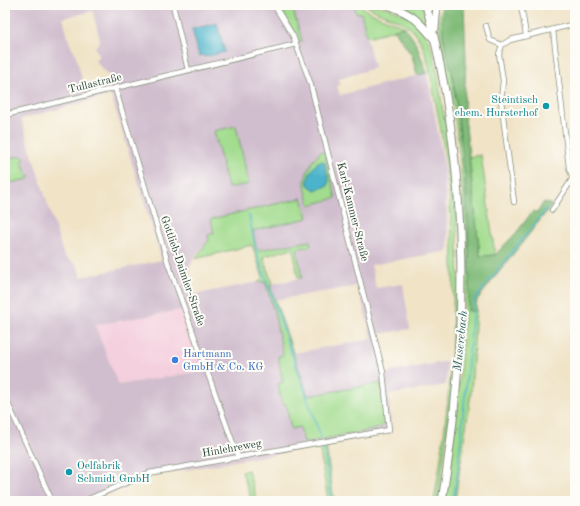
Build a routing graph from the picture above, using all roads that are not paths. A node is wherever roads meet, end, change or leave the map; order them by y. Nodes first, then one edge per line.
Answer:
1 (173, 5) edge
2 (274, 5) edge
3 (388, 5) edge
4 (426, 5) edge
5 (437, 5) edge
6 (520, 5) edge
7 (575, 24) edge
8 (486, 26) dead end
9 (553, 30) junction
10 (526, 35) junction
11 (435, 40) junction
12 (296, 44) junction
13 (502, 45) junction
14 (188, 70) junction
15 (115, 88) junction
16 (5, 116) edge
17 (574, 178) edge
18 (514, 202) dead end
19 (552, 210) dead end
20 (5, 397) edge
21 (389, 430) joint
22 (238, 457) junction
23 (52, 501) edge
24 (84, 501) edge
25 (442, 501) edge

1 - 14 street
2 - 12 street, Karl-Kammer-Straße
3 - 11 main road
4 - 11 main road
5 - 11 main road
6 - 10 street
7 - 9 street
8 - 13 street
9 - 10 street
9 - 17 street
10 - 13 street
11 - 25 main road
12 - 14 street, Tullastraße
12 - 21 street, Karl-Kammer-Straße
13 - 18 street
14 - 15 street, Tullastraße
15 - 16 street, Tullastraße
15 - 22 street, Gottlieb-Daimler-Straße
17 - 19 street
20 - 23 street
21 - 22 street, Hinlehreweg
22 - 24 street, Hinlehreweg

